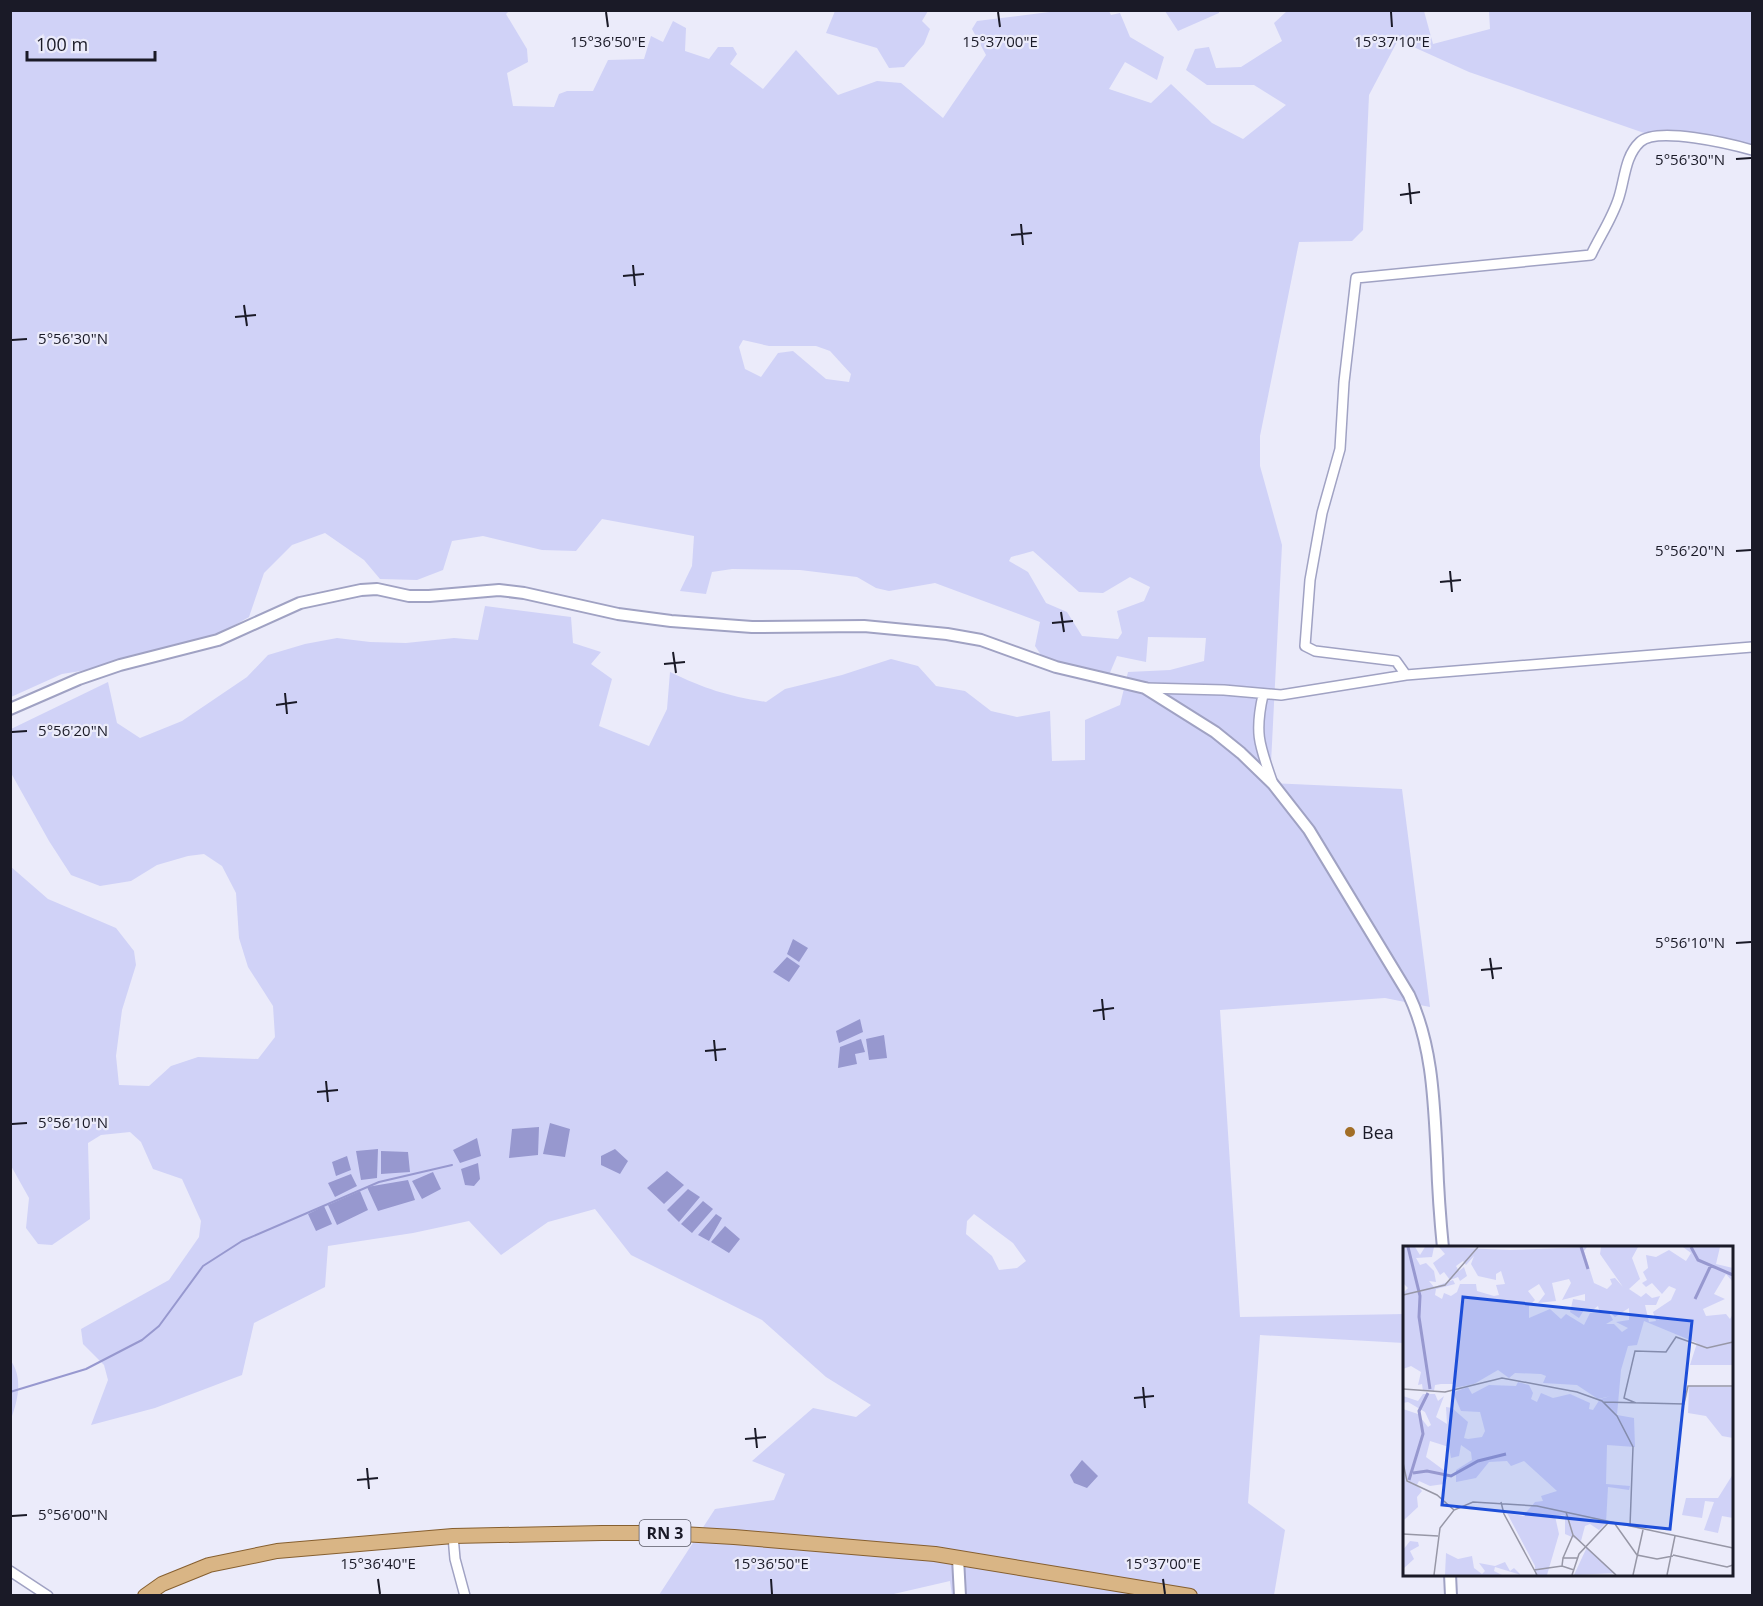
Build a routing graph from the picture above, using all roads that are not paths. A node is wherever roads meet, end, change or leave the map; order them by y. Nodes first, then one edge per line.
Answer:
1 (1752, 150) edge
2 (1752, 647) edge
3 (1406, 675) junction
4 (1145, 688) junction
5 (1263, 695) junction
6 (10, 709) edge
7 (1273, 784) junction
8 (1443, 1246) edge
9 (453, 1536) junction
10 (958, 1558) junction
11 (10, 1571) edge
12 (1450, 1576) edge
13 (48, 1596) edge
14 (145, 1596) edge
15 (465, 1596) edge
16 (960, 1596) edge
17 (1191, 1596) edge
18 (1451, 1596) edge

1 - 3 street
2 - 3 street
3 - 5 street
4 - 5 street
4 - 6 street
4 - 7 street
5 - 7 street
7 - 8 street
9 - 10 main road, RN 3
9 - 14 main road, RN 3
9 - 15 street
10 - 16 street
10 - 17 main road, RN 3
11 - 13 street
12 - 18 street

